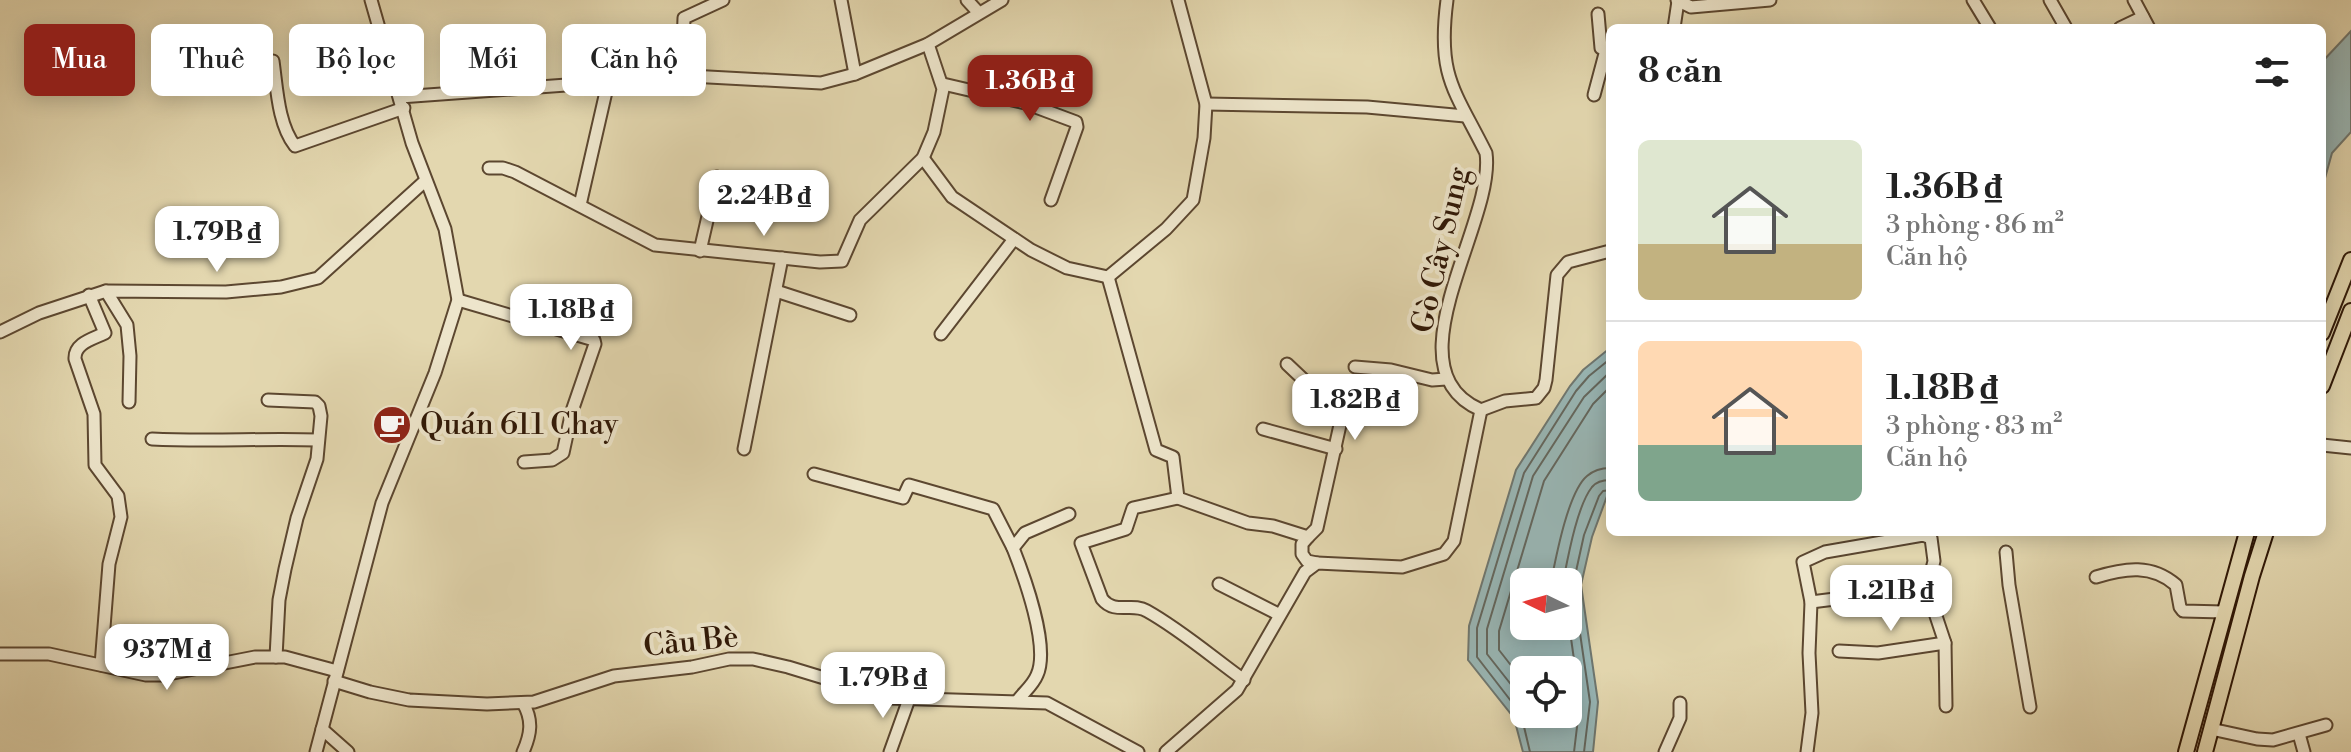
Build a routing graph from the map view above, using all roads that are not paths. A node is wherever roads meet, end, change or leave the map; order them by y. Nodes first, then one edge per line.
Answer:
1 (371, 0) edge
2 (723, 0) edge
3 (841, 0) edge
4 (967, 0) edge
5 (1002, 0) edge
6 (1178, 0) edge
7 (1447, 0) edge
8 (1770, 0) edge
9 (1973, 0) edge
10 (2050, 0) edge
11 (2134, 0) edge
12 (1677, 1) edge
13 (978, 12) junction
14 (1598, 14) dead end
15 (2146, 22) edge
16 (684, 24) edge
17 (1674, 24) edge
18 (1988, 24) edge
19 (2064, 24) edge
20 (928, 44) junction
21 (1606, 49) edge
22 (1606, 56) edge
23 (273, 61) dead end
24 (855, 74) junction
25 (706, 77) edge
26 (943, 84) junction
27 (562, 87) edge
28 (1594, 95) dead end
29 (605, 96) edge
30 (402, 102) junction
31 (1206, 104) junction
32 (1465, 116) junction
33 (923, 158) junction
34 (489, 168) dead end
35 (717, 177) dead end
36 (425, 181) junction
37 (1051, 200) dead end
38 (580, 205) junction
39 (1014, 239) junction
40 (700, 251) junction
41 (1606, 252) edge
42 (782, 258) junction
43 (2351, 260) edge
44 (1108, 277) junction
45 (106, 291) junction
46 (776, 291) junction
47 (89, 295) junction
48 (458, 300) junction
49 (2351, 311) edge
50 (850, 315) dead end
51 (2326, 318) edge
52 (0, 332) edge
53 (941, 334) dead end
54 (2346, 338) edge
55 (1287, 364) dead end
56 (1355, 367) dead end
57 (2326, 378) edge
58 (1446, 379) junction
59 (268, 400) dead end
60 (129, 402) dead end
61 (1481, 410) junction
62 (1263, 429) dead end
63 (152, 439) dead end
64 (318, 440) junction
65 (2326, 445) edge
66 (2351, 448) edge
67 (744, 449) dead end
68 (1336, 449) junction
69 (524, 462) dead end
70 (814, 474) dead end
71 (1178, 498) junction
72 (1069, 514) dead end
73 (1917, 536) edge
74 (1926, 536) edge
75 (2246, 536) edge
76 (2265, 536) edge
77 (1308, 537) junction
78 (1013, 548) junction
79 (2006, 552) dead end
80 (1317, 563) junction
81 (2096, 577) dead end
82 (1219, 584) dead end
83 (1835, 599) dead end
84 (1811, 602) junction
85 (2224, 612) junction
86 (1278, 614) junction
87 (1945, 643) junction
88 (1839, 651) dead end
89 (0, 654) edge
90 (276, 657) junction
91 (101, 665) junction
92 (335, 676) junction
93 (1244, 680) junction
94 (909, 699) junction
95 (1018, 700) junction
96 (523, 703) junction
97 (1680, 703) dead end
98 (1946, 706) dead end
99 (2030, 707) dead end
100 (2326, 725) dead end
101 (322, 729) junction
102 (2211, 729) junction
103 (2299, 734) junction
104 (316, 752) edge
105 (348, 752) edge
106 (523, 752) edge
107 (890, 752) edge
108 (1138, 752) edge
109 (1166, 752) edge
110 (1665, 752) edge
111 (1807, 752) edge
112 (2186, 752) edge
113 (2205, 752) edge
114 (2304, 752) edge

1 - 30 street
2 - 16 street
3 - 24 street
4 - 13 street
5 - 13 street
6 - 31 street
7 - 32 street, Gò Cây Sung
8 - 12 street
9 - 18 street
10 - 19 street
11 - 15 street
12 - 17 street
13 - 20 street
14 - 21 street
20 - 24 street
20 - 26 street
22 - 28 street
23 - 30 street
24 - 25 street
26 - 33 street
26 - 37 street
27 - 30 street
29 - 38 street
30 - 36 street
31 - 32 street
31 - 44 street
32 - 58 street, Gò Cây Sung
33 - 39 street
33 - 42 street
34 - 38 street
35 - 40 street
36 - 45 street
36 - 48 street
38 - 40 street
39 - 44 street
39 - 53 street
40 - 42 street
41 - 61 street
42 - 46 street
43 - 51 main road
44 - 71 street
45 - 47 street
45 - 60 street
46 - 50 street
46 - 67 street
47 - 52 street
47 - 91 street
48 - 69 street
48 - 92 street
49 - 54 main road
54 - 57 main road
55 - 68 street
56 - 58 street
58 - 61 street, Gò Cây Sung
59 - 64 street
61 - 80 street
62 - 68 street
63 - 64 street
64 - 90 street
65 - 66 street
68 - 77 street
70 - 78 street
71 - 77 street
71 - 93 street
72 - 78 street
73 - 84 street
74 - 87 street
75 - 85 main road
76 - 102 main road
77 - 80 street
78 - 95 street
79 - 99 street
80 - 86 street
81 - 85 street
82 - 86 street
83 - 84 street
84 - 111 street
85 - 112 main road
86 - 93 street
87 - 88 street
87 - 98 street
89 - 91 street, Cầu Bè
90 - 91 street, Cầu Bè
90 - 92 street, Cầu Bè
92 - 96 street, Cầu Bè
92 - 101 street
93 - 109 street
94 - 95 street, Cầu Bè
94 - 96 street, Cầu Bè
94 - 107 street
95 - 108 street, Cầu Bè
96 - 106 street
97 - 110 street
100 - 103 street
101 - 104 street
101 - 105 street
102 - 103 street
102 - 113 main road
103 - 114 street

